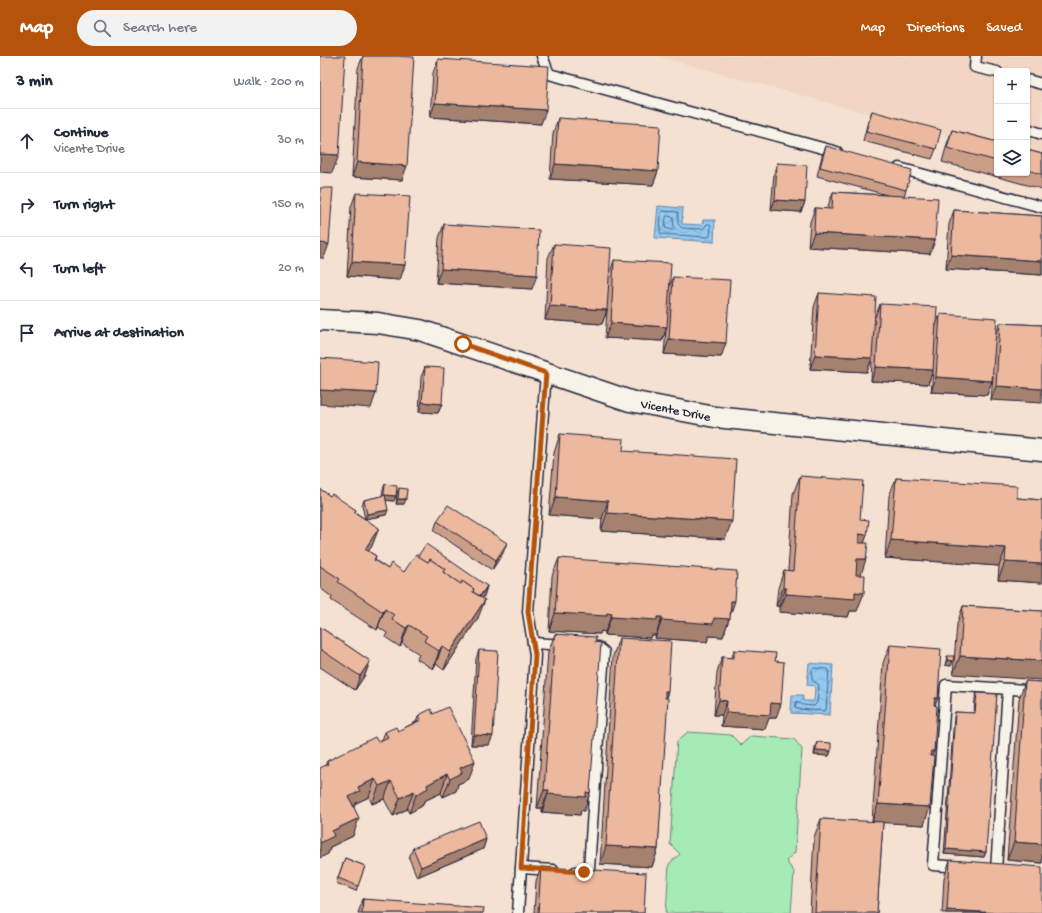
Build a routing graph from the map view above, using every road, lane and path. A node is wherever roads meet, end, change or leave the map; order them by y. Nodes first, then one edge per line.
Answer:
1 (542, 56) edge
2 (976, 56) edge
3 (994, 71) edge
4 (1030, 81) edge
5 (1042, 84) edge
6 (1030, 131) edge
7 (1042, 134) edge
8 (846, 154) edge
9 (892, 166) edge
10 (1042, 207) edge
11 (320, 320) edge
12 (546, 373) junction
13 (1042, 450) edge
14 (533, 643) junction
15 (1008, 689) junction
16 (1042, 691) edge
17 (521, 868) junction
18 (972, 868) edge
19 (996, 870) edge
20 (518, 913) edge

1 - 8 lane
2 - 3 lane
4 - 5 lane
6 - 7 lane
9 - 10 lane
11 - 12 street, Vicente Drive
12 - 13 street, Vicente Drive
12 - 14 lane
14 - 17 lane
14 - 17 lane
15 - 16 lane
15 - 18 lane
15 - 19 lane
17 - 20 lane

